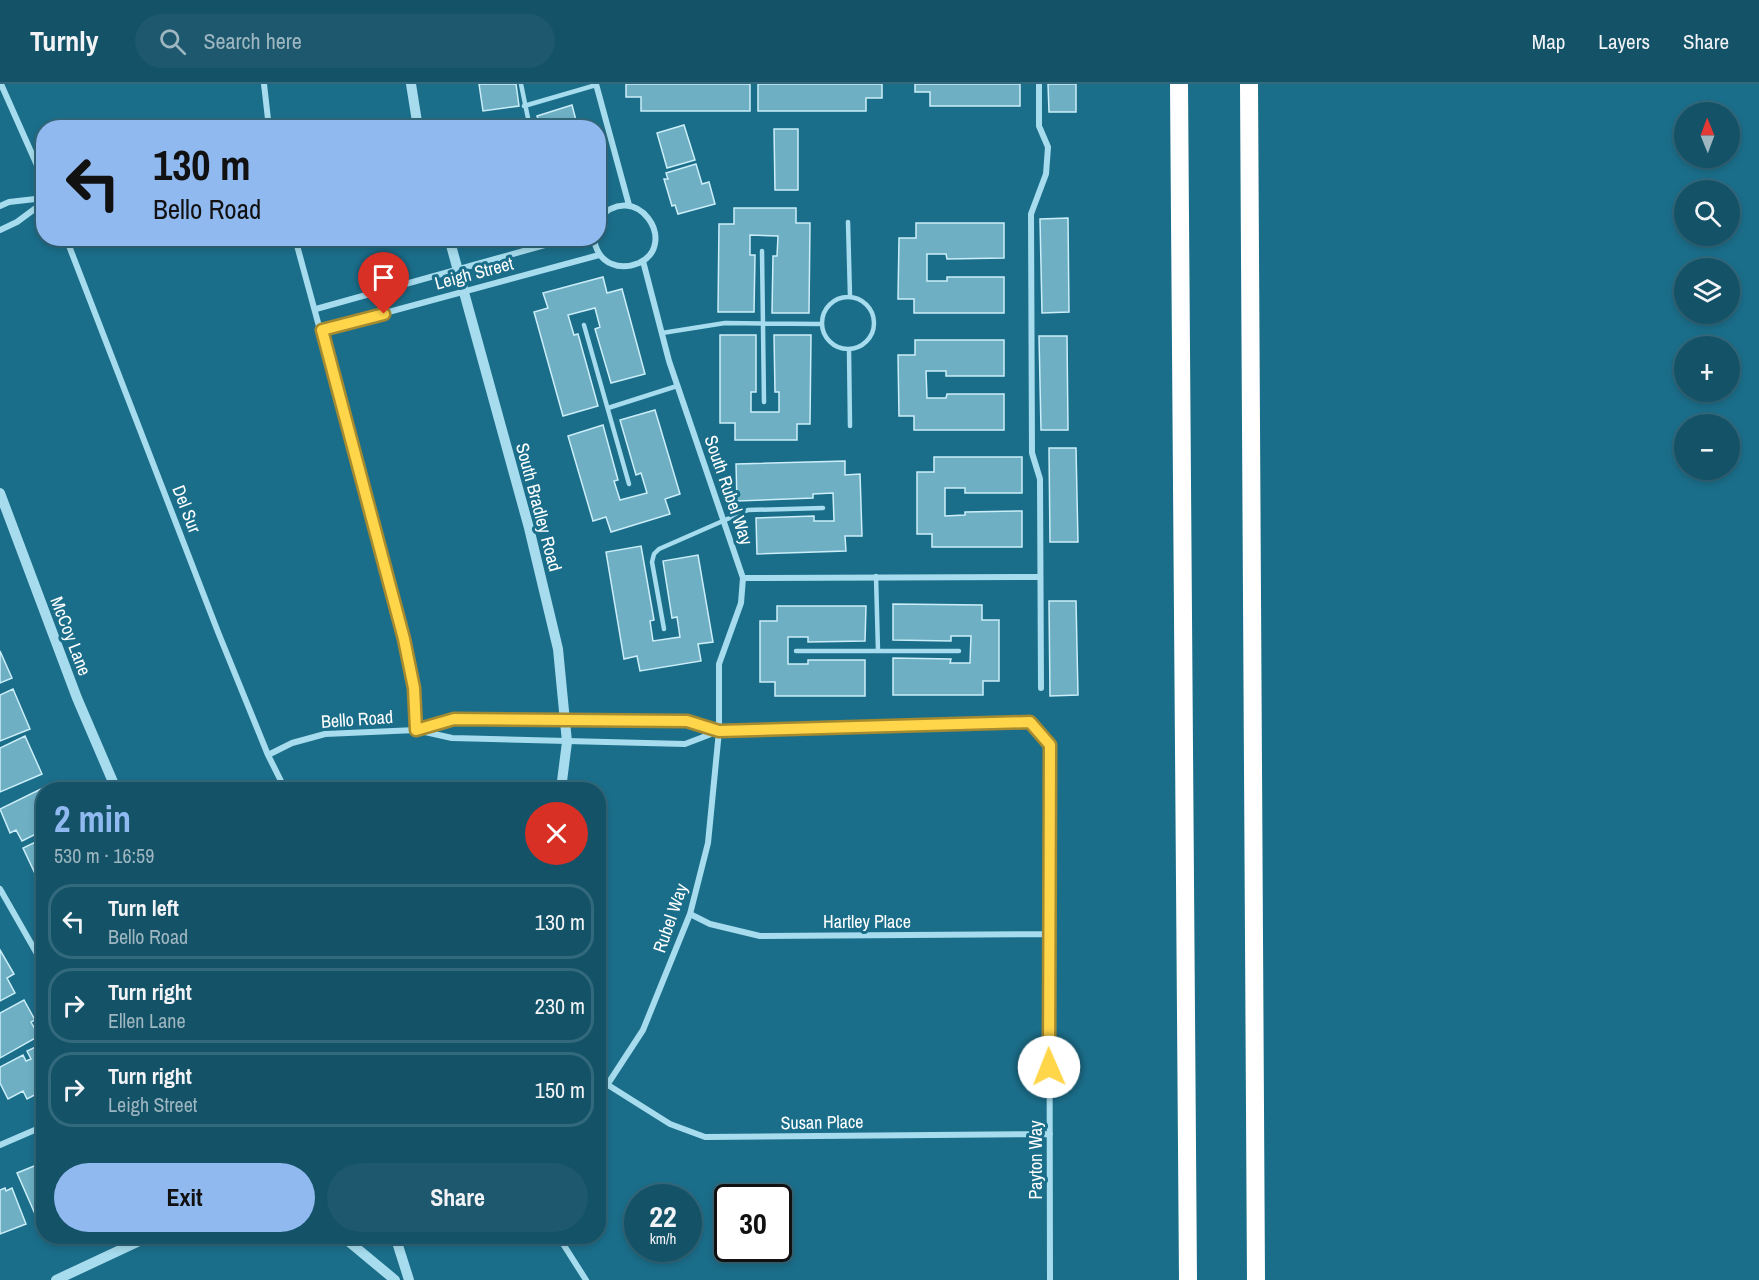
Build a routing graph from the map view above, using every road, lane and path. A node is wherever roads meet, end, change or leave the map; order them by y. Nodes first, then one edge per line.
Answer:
1 (1, 84) edge
2 (264, 84) edge
3 (411, 84) edge
4 (521, 84) edge
5 (596, 84) edge
6 (1039, 84) edge
7 (1179, 84) edge
8 (1249, 84) edge
9 (524, 106) junction
10 (268, 120) edge
11 (417, 120) edge
12 (528, 120) edge
13 (605, 120) edge
14 (606, 122) edge
15 (36, 164) edge
16 (36, 200) edge
17 (0, 206) edge
18 (628, 206) junction
19 (36, 207) edge
20 (606, 211) edge
21 (848, 222) dead end
22 (0, 230) edge
23 (69, 246) edge
24 (298, 246) edge
25 (451, 246) edge
26 (542, 246) edge
27 (596, 246) edge
28 (762, 251) dead end
29 (599, 255) junction
30 (643, 261) junction
31 (457, 270) junction
32 (464, 292) junction
33 (850, 296) junction
34 (316, 309) junction
35 (763, 324) junction
36 (821, 324) junction
37 (584, 325) dead end
38 (322, 330) junction
39 (662, 333) junction
40 (849, 350) junction
41 (677, 386) junction
42 (764, 402) dead end
43 (608, 408) junction
44 (850, 426) dead end
45 (629, 484) dead end
46 (0, 493) edge
47 (823, 508) dead end
48 (723, 521) junction
49 (876, 576) junction
50 (1040, 577) junction
51 (743, 578) junction
52 (664, 629) dead end
53 (796, 651) dead end
54 (878, 651) junction
55 (959, 651) dead end
56 (1041, 688) dead end
57 (566, 720) junction
58 (1030, 722) joint
59 (416, 730) junction
60 (719, 731) junction
61 (567, 742) junction
62 (268, 755) junction
63 (113, 782) edge
64 (282, 782) edge
65 (562, 782) edge
66 (0, 891) edge
67 (690, 914) junction
68 (1048, 934) junction
69 (36, 952) edge
70 (608, 1085) junction
71 (606, 1088) edge
72 (36, 1129) edge
73 (1050, 1134) junction
74 (0, 1145) edge
75 (133, 1244) edge
76 (352, 1244) edge
77 (398, 1244) edge
78 (563, 1244) edge
79 (56, 1280) edge
80 (395, 1280) edge
81 (409, 1280) edge
82 (586, 1280) edge
83 (1050, 1280) edge
84 (1188, 1280) edge
85 (1256, 1280) edge

1 - 15 street
2 - 10 street
3 - 11 street
4 - 9 lane
5 - 9 lane
5 - 13 street
6 - 50 street
7 - 84 highway
8 - 85 highway
9 - 12 lane
14 - 18 street
16 - 17 street
18 - 20 street
18 - 30 street
19 - 22 street
21 - 33 lane
23 - 62 street, Del Sur
24 - 34 street
25 - 31 street, South Bradley Road
26 - 31 street, Leigh Street
27 - 29 street
28 - 35 lane
29 - 30 street
29 - 32 street, Leigh Street
30 - 39 street, South Rubel Way
31 - 32 street, South Bradley Road
31 - 34 street, Leigh Street
32 - 38 street, Leigh Street
32 - 57 street, South Bradley Road
33 - 36 lane
33 - 40 lane
34 - 38 street
35 - 36 lane
35 - 39 lane
35 - 42 lane
36 - 40 lane
37 - 43 lane
38 - 59 street
39 - 41 street, South Rubel Way
40 - 44 lane
41 - 43 lane
41 - 48 street, South Rubel Way
43 - 45 lane
46 - 63 street, McCoy Lane
47 - 48 lane
48 - 51 street, South Rubel Way
48 - 52 lane
49 - 50 street
49 - 51 street
49 - 54 lane
50 - 56 street
51 - 60 street, South Rubel Way
53 - 54 lane
54 - 55 lane
57 - 59 street, Bello Road
57 - 60 street, Bello Road
57 - 61 street, South Bradley Road
58 - 60 street, Bello Road
58 - 68 street, Payton Way
59 - 61 street, Bello Road
59 - 62 street, Bello Road
60 - 61 street, Bello Road
60 - 67 street, Rubel Way
61 - 65 street, South Bradley Road
62 - 64 street, Del Sur
66 - 69 street
67 - 68 street, Hartley Place
67 - 70 street, Rubel Way
68 - 73 street, Payton Way
70 - 71 street, Rubel Way
70 - 73 street, Susan Place
72 - 74 street
73 - 83 street, Payton Way
75 - 79 street
76 - 80 street
77 - 81 street
78 - 82 street

